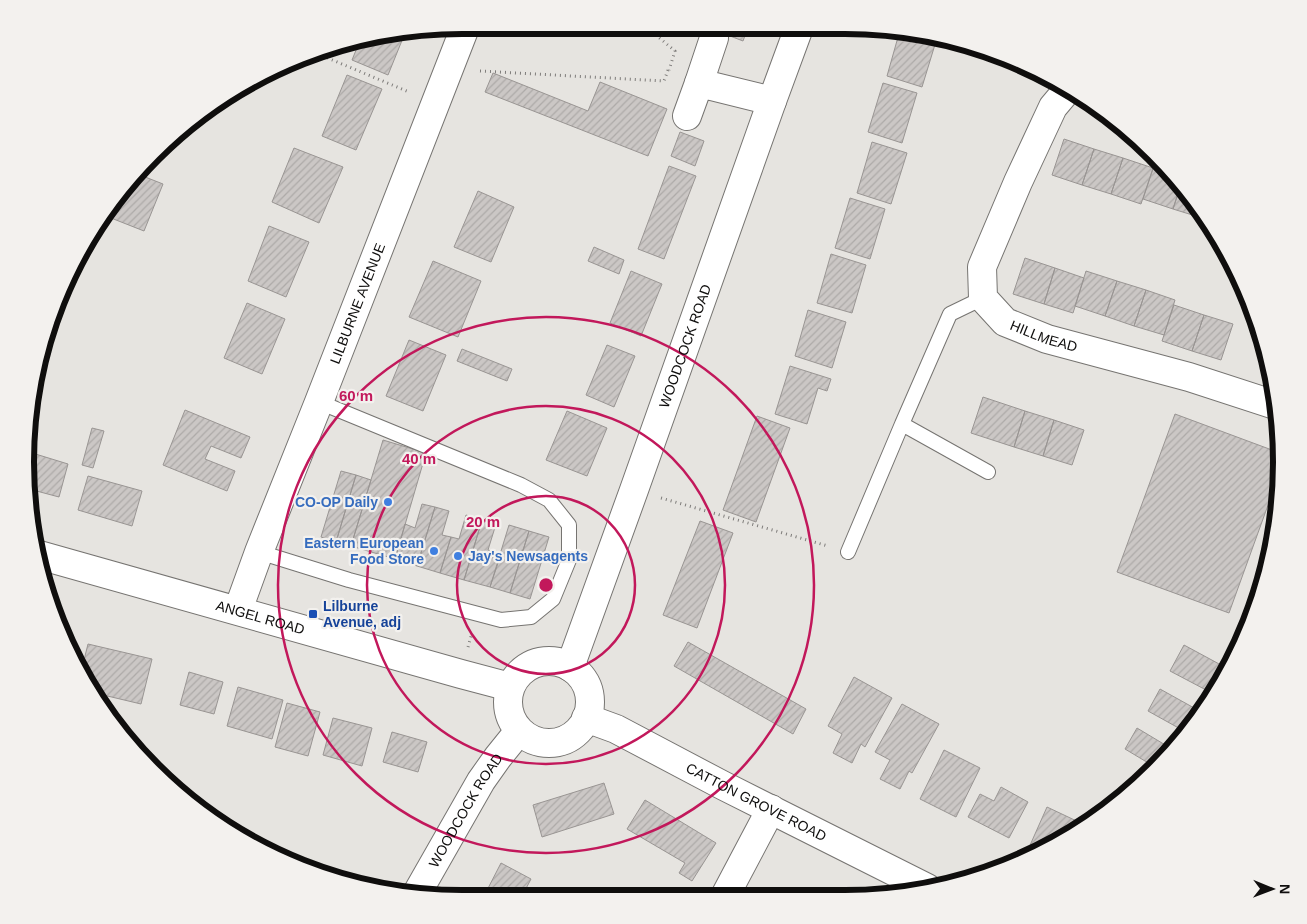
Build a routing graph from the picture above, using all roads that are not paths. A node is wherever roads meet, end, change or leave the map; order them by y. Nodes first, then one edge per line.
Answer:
1 (462, 34) edge
2 (797, 34) edge
3 (714, 38) dead end
4 (699, 83) junction
5 (1064, 94) edge
6 (772, 101) junction
7 (687, 116) dead end
8 (983, 298) junction
9 (319, 402) junction
10 (1270, 403) edge
11 (902, 424) junction
12 (988, 472) dead end
13 (258, 552) junction
14 (848, 552) road end
15 (44, 557) edge
16 (238, 610) junction
17 (570, 667) junction
18 (510, 687) junction
19 (586, 718) junction
20 (519, 731) junction
21 (771, 809) junction
22 (919, 884) edge
23 (420, 888) edge
24 (728, 890) edge

1 - 9 street, LILBURNE AVENUE
2 - 6 street, WOODCOCK ROAD
3 - 4 street
4 - 6 street
4 - 7 street
5 - 8 street
6 - 17 street, WOODCOCK ROAD
8 - 10 street, HILLMEAD
8 - 11 lane
9 - 13 street, LILBURNE AVENUE
9 - 13 lane
11 - 12 lane
11 - 14 lane
13 - 16 street, LILBURNE AVENUE
15 - 16 street, ANGEL ROAD
16 - 18 street, ANGEL ROAD
17 - 18 street
17 - 19 street
18 - 20 street
19 - 20 street
19 - 21 street, CATTON GROVE ROAD
20 - 23 street, WOODCOCK ROAD
21 - 22 street, CATTON GROVE ROAD
21 - 24 street

